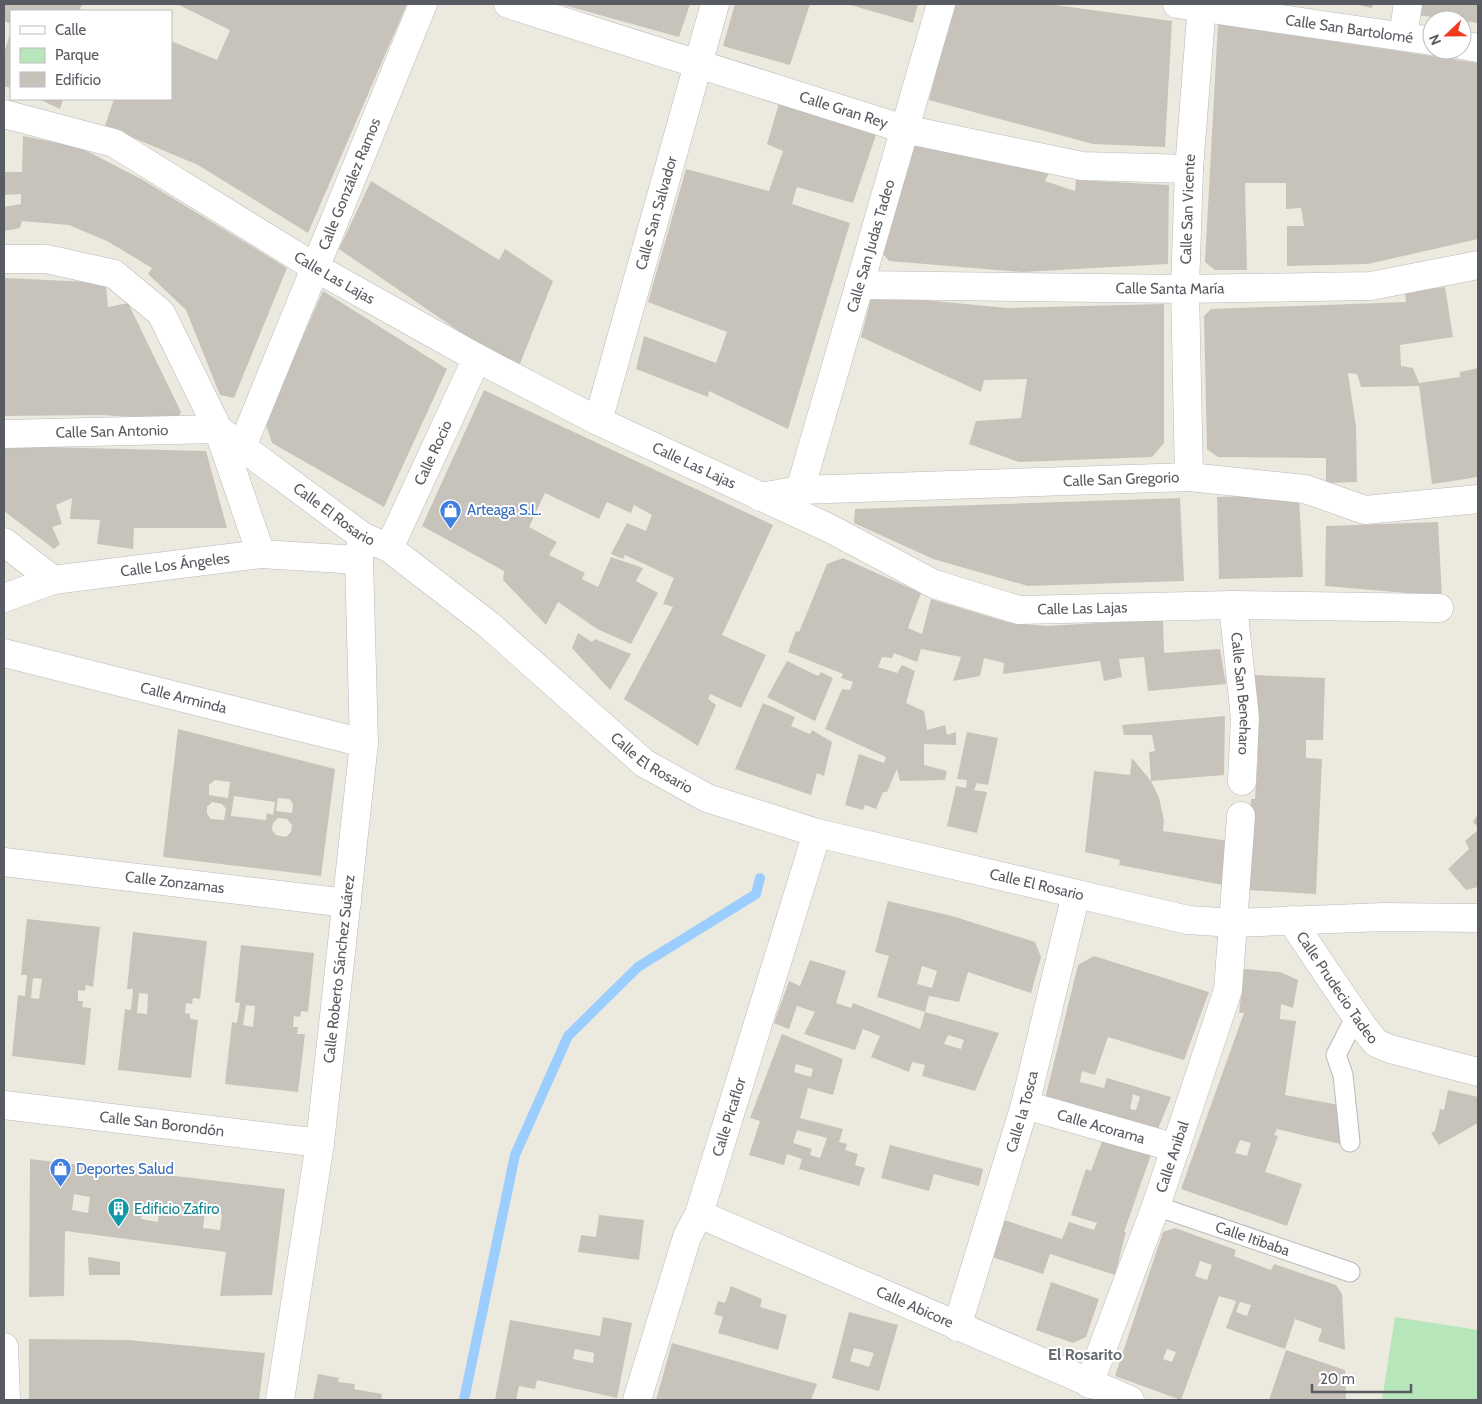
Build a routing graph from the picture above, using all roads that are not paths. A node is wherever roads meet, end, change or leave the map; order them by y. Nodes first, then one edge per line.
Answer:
1 (423, 4) edge
2 (508, 4) edge
3 (715, 4) edge
4 (941, 4) edge
5 (1408, 4) edge
6 (1194, 5) edge
7 (1403, 36) junction
8 (1422, 39) edge
9 (697, 65) junction
10 (4, 114) edge
11 (904, 129) junction
12 (1189, 169) junction
13 (4, 259) edge
14 (1478, 265) edge
15 (316, 268) junction
16 (859, 285) junction
17 (1185, 289) junction
18 (477, 358) junction
19 (598, 421) junction
20 (218, 429) junction
21 (4, 434) edge
22 (242, 448) junction
23 (1189, 477) junction
24 (800, 490) junction
25 (760, 497) junction
26 (1478, 499) edge
27 (4, 542) edge
28 (361, 548) junction
29 (389, 548) junction
30 (261, 554) junction
31 (53, 580) junction
32 (4, 598) edge
33 (1233, 605) junction
34 (1439, 608) dead end
35 (4, 653) edge
36 (364, 743) junction
37 (1242, 781) dead end
38 (1241, 816) dead end
39 (818, 832) junction
40 (4, 862) edge
41 (1076, 894) junction
42 (347, 903) junction
43 (1474, 914) edge
44 (1291, 920) junction
45 (1234, 923) junction
46 (1356, 1016) junction
47 (1478, 1072) edge
48 (4, 1105) edge
49 (1025, 1105) junction
50 (1350, 1142) dead end
51 (320, 1143) junction
52 (1176, 1148) junction
53 (1156, 1206) junction
54 (699, 1214) junction
55 (1350, 1272) dead end
56 (957, 1327) junction
57 (4, 1347) edge
58 (1089, 1384) junction
59 (6, 1400) edge
60 (280, 1400) edge
61 (637, 1400) edge
62 (1130, 1400) edge

1 - 15 street, Calle González Ramos
2 - 9 street, Calle Gran Rey
3 - 9 street, Calle San Salvador
4 - 11 street, Calle San Judas Tadeo
5 - 7 street
6 - 7 street, Calle San Bartolomé
6 - 12 street, Calle San Vicente
7 - 8 street, Calle San Bartolomé
9 - 11 street, Calle Gran Rey
9 - 19 street, Calle San Salvador
10 - 15 street, Calle Las Lajas
11 - 12 street, Calle Gran Rey
11 - 16 street, Calle San Judas Tadeo
12 - 17 street, Calle San Vicente
13 - 20 street, Calle El Rosario
14 - 17 street, Calle Santa María
15 - 18 street, Calle Las Lajas
15 - 22 street, Calle González Ramos
16 - 17 street, Calle Santa María
16 - 24 street, Calle San Judas Tadeo
17 - 23 street, Calle San Vicente
18 - 19 street, Calle Las Lajas
18 - 29 street, Calle Rocio
19 - 25 street, Calle Las Lajas
20 - 21 street, Calle San Antonio
20 - 22 street, Calle El Rosario
20 - 30 street
22 - 28 street, Calle El Rosario
23 - 24 street, Calle San Gregorio
23 - 26 street, Calle San Gregorio
24 - 25 street, Calle San Gregorio
25 - 33 street, Calle Las Lajas
27 - 31 street
28 - 29 street, Calle El Rosario
28 - 30 street, Calle Los Ángeles
28 - 36 street, Calle Roberto Sánchez Suárez
29 - 39 street, Calle El Rosario
30 - 31 street, Calle Los Ángeles
31 - 32 street, Calle Los Ángeles
33 - 34 street, Calle Las Lajas
33 - 37 street, Calle San Beneharo
35 - 36 street, Calle Arminda
36 - 42 street, Calle Roberto Sánchez Suárez
38 - 45 street
39 - 41 street, Calle El Rosario
39 - 54 street, Calle Picaflor
40 - 42 street, Calle Zonzamas
41 - 45 street, Calle El Rosario
41 - 49 street, Calle la Tosca
42 - 51 street, Calle Roberto Sánchez Suárez
43 - 44 street, Calle El Rosario
44 - 45 street, Calle El Rosario
44 - 46 street, Calle Prudecio Tadeo
45 - 52 street, Calle Anibal
46 - 47 street, Calle Prudecio Tadeo
46 - 50 lane
48 - 51 street, Calle San Borondón
49 - 52 street, Calle Acorama
49 - 56 street, Calle la Tosca
51 - 60 street, Calle Roberto Sánchez Suárez
52 - 53 street, Calle Anibal
53 - 55 lane, Calle Itibaba
53 - 58 street, Calle Anibal
54 - 56 street, Calle Abicore
54 - 61 street, Calle Picaflor
56 - 58 street, Calle Abicore
57 - 59 street
58 - 62 street, Calle Abicore

